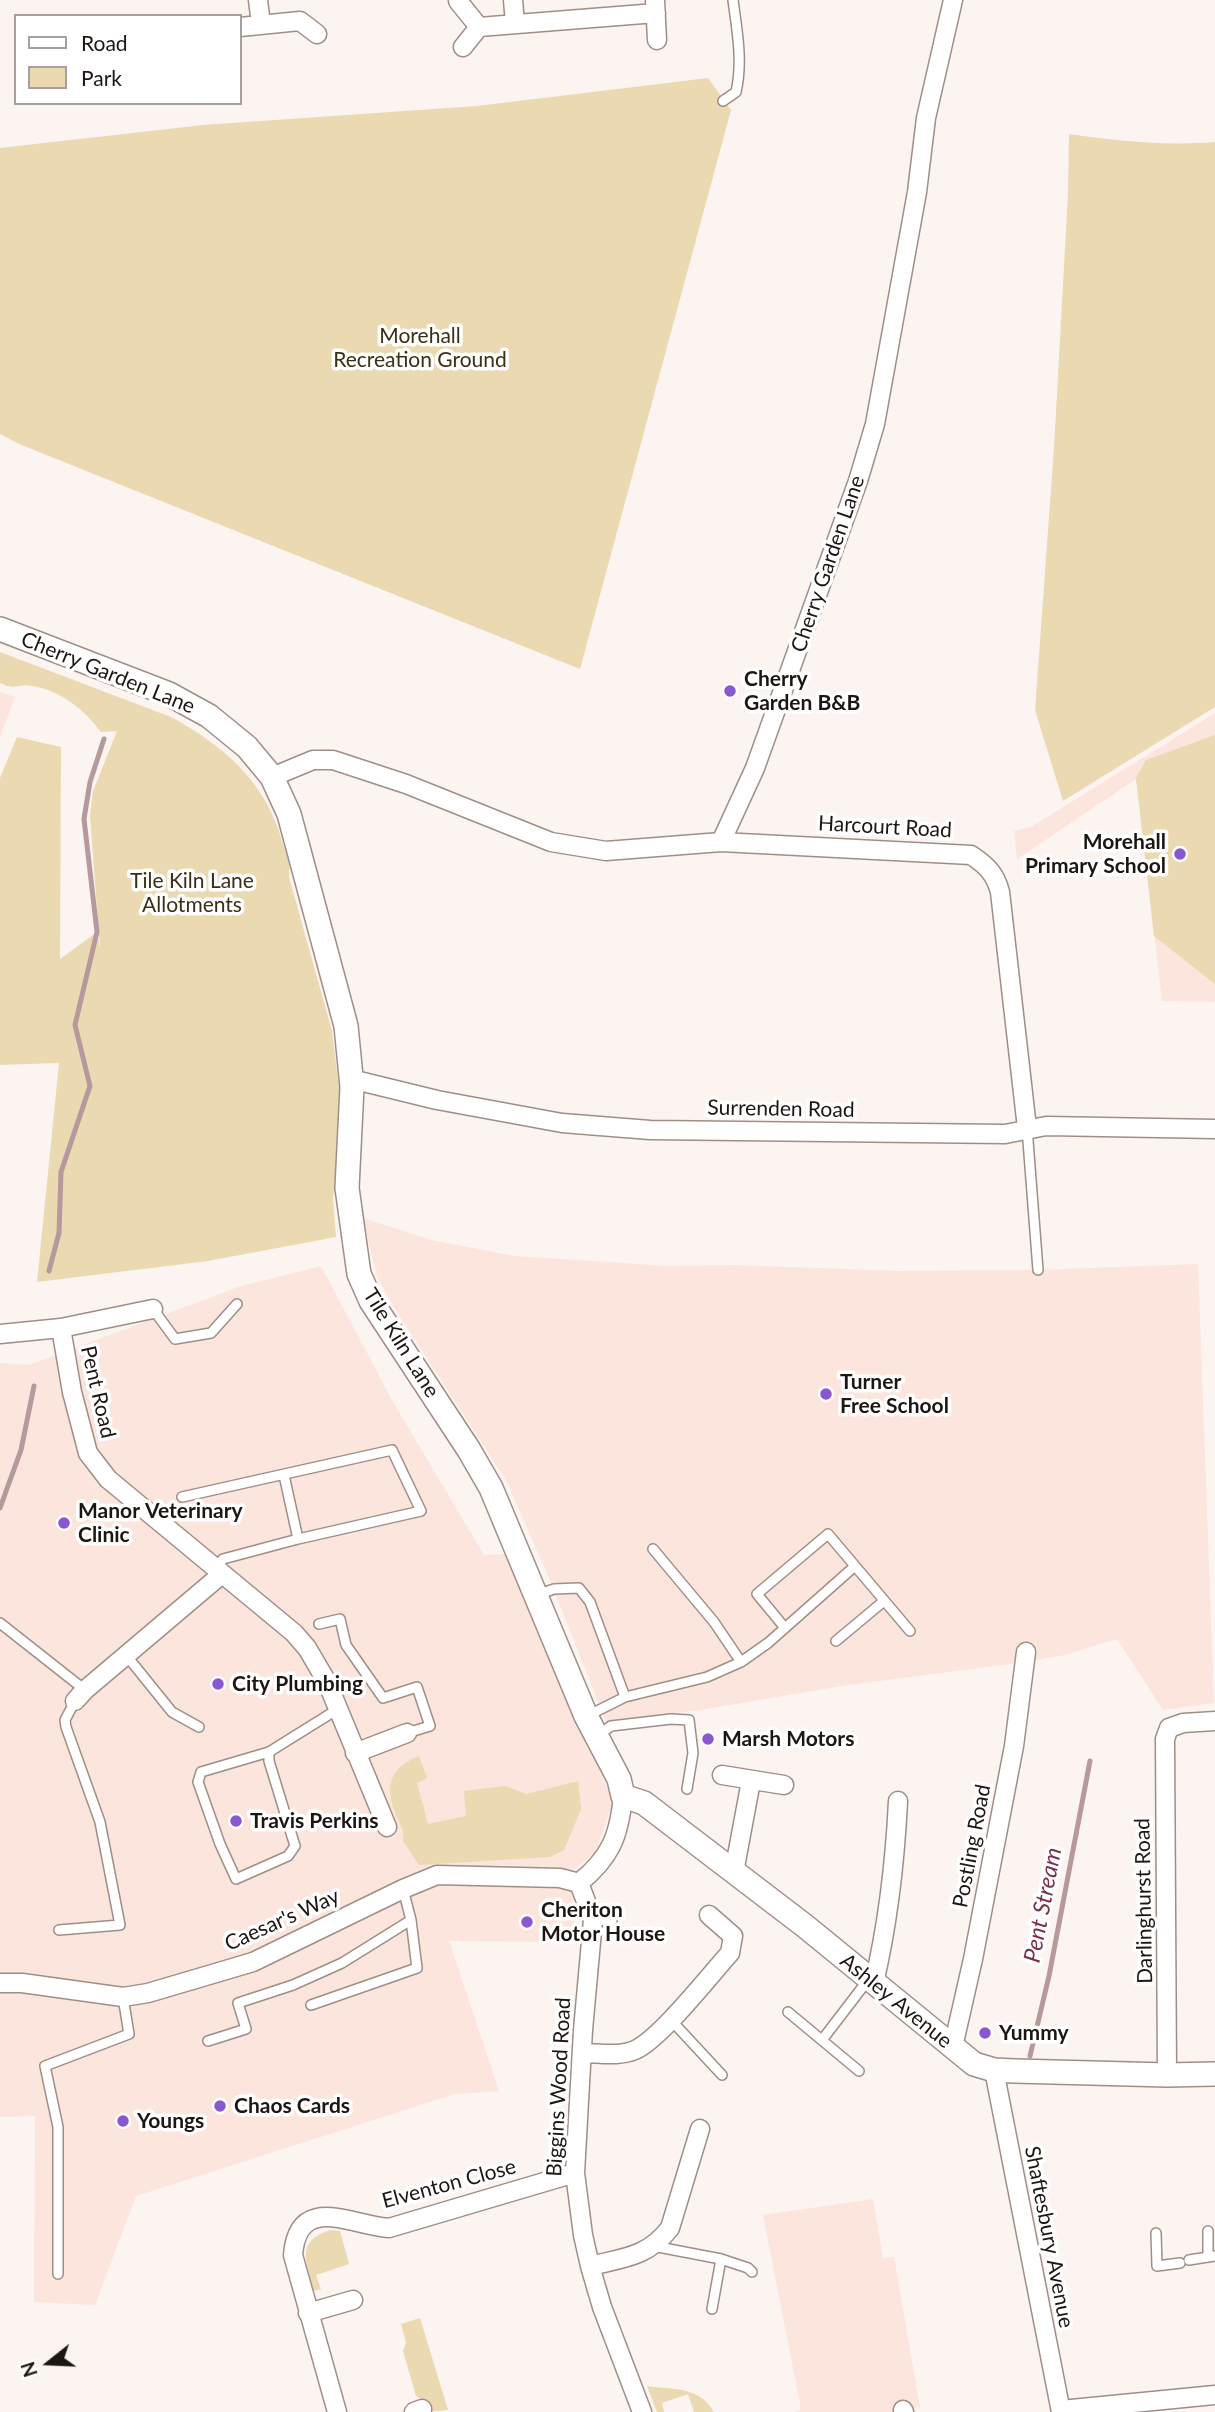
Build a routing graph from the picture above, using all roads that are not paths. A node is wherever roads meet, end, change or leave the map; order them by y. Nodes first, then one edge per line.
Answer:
1 (258, 0) edge
2 (513, 0) edge
3 (733, 0) edge
4 (953, 0) edge
5 (458, 1) edge
6 (655, 7) edge
7 (515, 23) junction
8 (261, 24) junction
9 (242, 27) edge
10 (479, 27) junction
11 (317, 34) dead end
12 (657, 40) dead end
13 (463, 47) dead end
14 (723, 101) dead end
15 (0, 629) edge
16 (272, 777) junction
17 (721, 842) junction
18 (351, 1079) junction
19 (1027, 1128) junction
20 (1215, 1129) edge
21 (1038, 1270) dead end
22 (237, 1304) dead end
23 (153, 1309) joint
24 (61, 1328) junction
25 (0, 1334) edge
26 (284, 1475) junction
27 (182, 1497) dead end
28 (298, 1539) junction
29 (653, 1549) dead end
30 (855, 1566) junction
31 (219, 1571) junction
32 (537, 1595) junction
33 (884, 1601) junction
34 (0, 1623) edge
35 (319, 1625) dead end
36 (785, 1628) junction
37 (910, 1632) dead end
38 (836, 1641) dead end
39 (1026, 1652) dead end
40 (126, 1655) junction
41 (741, 1662) junction
42 (80, 1695) junction
43 (625, 1697) junction
44 (338, 1709) junction
45 (1215, 1721) edge
46 (199, 1727) dead end
47 (591, 1727) junction
48 (407, 1733) joint
49 (269, 1752) junction
50 (355, 1753) junction
51 (722, 1775) dead end
52 (751, 1781) junction
53 (784, 1785) dead end
54 (687, 1789) dead end
55 (623, 1796) junction
56 (898, 1801) dead end
57 (387, 1827) dead end
58 (734, 1872) junction
59 (579, 1883) junction
60 (403, 1889) junction
61 (709, 1915) dead end
62 (411, 1920) junction
63 (593, 1920) junction
64 (612, 1921) dead end
65 (59, 1930) dead end
66 (872, 1981) junction
67 (0, 1983) edge
68 (123, 1997) junction
69 (311, 2005) dead end
70 (788, 2012) dead end
71 (670, 2020) junction
72 (822, 2039) junction
73 (208, 2041) dead end
74 (953, 2047) junction
75 (582, 2053) junction
76 (994, 2070) junction
77 (859, 2071) dead end
78 (1215, 2074) edge
79 (722, 2075) dead end
80 (1167, 2075) junction
81 (700, 2129) dead end
82 (575, 2172) junction
83 (1208, 2231) dead end
84 (1156, 2233) dead end
85 (653, 2246) junction
86 (1212, 2257) edge
87 (721, 2259) junction
88 (590, 2266) junction
89 (752, 2272) dead end
90 (58, 2274) dead end
91 (353, 2300) dead end
92 (712, 2309) dead end
93 (308, 2313) junction
94 (1215, 2395) edge
95 (1061, 2411) edge
96 (337, 2412) edge
97 (642, 2412) edge

1 - 8 street
2 - 7 street
3 - 14 lane
4 - 17 street, Cherry Garden Lane
5 - 10 street
6 - 7 street
6 - 12 street
7 - 10 street
8 - 9 street
8 - 11 street
10 - 13 street
15 - 16 street, Cherry Garden Lane
16 - 17 street
16 - 18 street, Tile Kiln Lane
17 - 19 street, Harcourt Road
18 - 19 street, Surrenden Road
18 - 32 street, Tile Kiln Lane
19 - 20 street, Surrenden Road
19 - 21 lane
22 - 23 lane
23 - 24 street, Pent Road
24 - 25 street, Pent Road
24 - 31 street, Pent Road
26 - 27 lane
26 - 28 lane
26 - 28 lane
28 - 31 lane
29 - 41 lane
30 - 33 lane
30 - 36 lane
30 - 36 lane
31 - 40 street
31 - 44 street, Pent Road
32 - 43 lane
32 - 47 street, Tile Kiln Lane
33 - 37 lane
33 - 38 lane
34 - 42 lane
35 - 48 lane
36 - 41 lane
39 - 74 street, Postling Road
40 - 42 street
40 - 46 lane
41 - 43 lane
42 - 65 lane
43 - 47 lane
44 - 49 lane
44 - 50 street, Pent Road
45 - 80 street, Darlinghurst Road
47 - 54 lane
47 - 55 street, Tile Kiln Lane
48 - 50 street
49 - 49 lane
50 - 57 street, Pent Road
51 - 52 street
52 - 53 street
52 - 58 street
55 - 58 street, Ashley Avenue
55 - 59 street
56 - 66 street
58 - 66 street, Ashley Avenue
59 - 60 street, Caesar's Way
59 - 63 street, Biggins Wood Road
60 - 62 lane
60 - 68 street, Caesar's Way
61 - 71 street
62 - 69 lane
62 - 73 lane
63 - 64 lane
63 - 75 street, Biggins Wood Road
66 - 72 lane
66 - 74 street, Ashley Avenue
67 - 68 street, Caesar's Way
68 - 90 lane
70 - 72 lane
71 - 75 street
71 - 79 lane
72 - 77 lane
74 - 76 street, Ashley Avenue
75 - 82 street, Biggins Wood Road
76 - 80 street, Ashley Avenue
76 - 95 street, Shaftesbury Avenue
78 - 80 street, Ashley Avenue
81 - 85 street
82 - 88 street, Biggins Wood Road
82 - 93 street, Elventon Close
83 - 86 lane
84 - 86 lane
85 - 87 lane
85 - 88 street
87 - 89 lane
87 - 92 lane
88 - 97 street, Biggins Wood Road
91 - 93 street
93 - 96 street, Elventon Close
94 - 95 street

